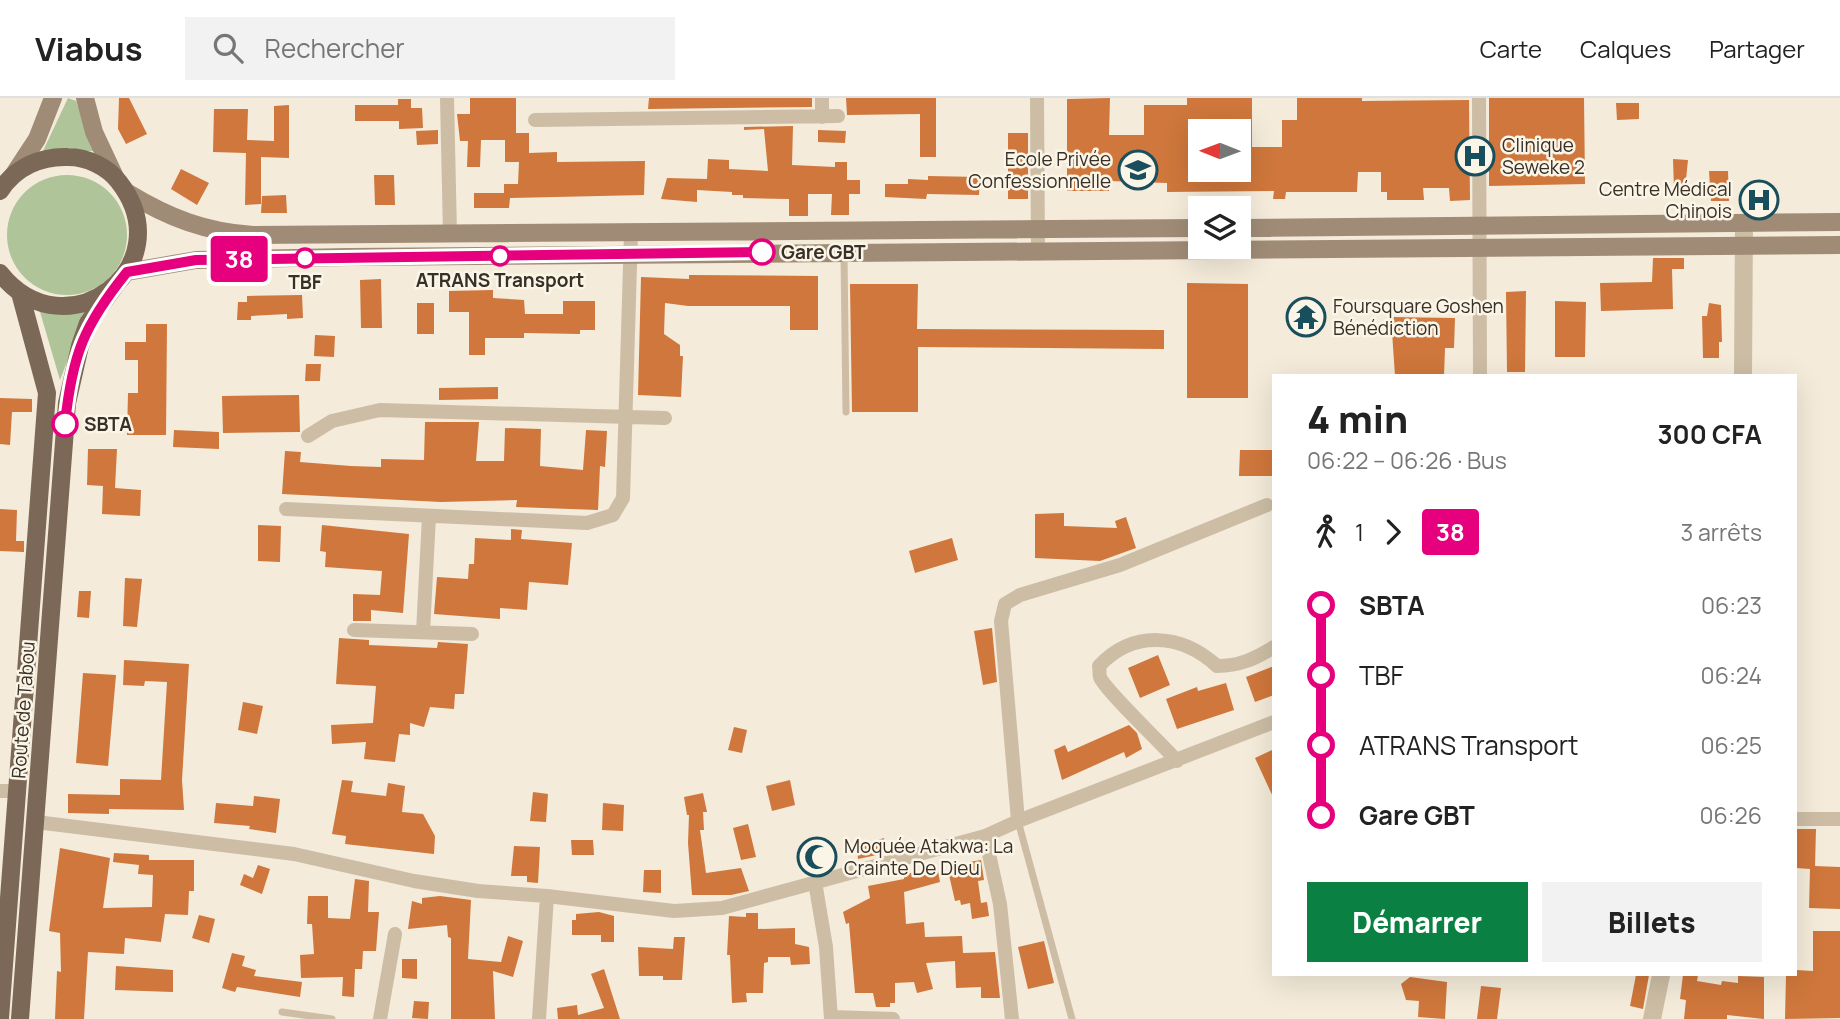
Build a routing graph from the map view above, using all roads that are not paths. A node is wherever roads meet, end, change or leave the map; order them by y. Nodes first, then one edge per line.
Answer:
1 (53, 98) edge
2 (85, 98) edge
3 (447, 98) edge
4 (822, 98) edge
5 (1037, 98) edge
6 (1479, 98) edge
7 (838, 116) dead end
8 (822, 117) junction
9 (535, 120) dead end
10 (14, 174) junction
11 (115, 177) junction
12 (1, 190) edge
13 (128, 193) junction
14 (1840, 222) edge
15 (1744, 223) junction
16 (1479, 226) junction
17 (1188, 228) edge
18 (1251, 228) edge
19 (1038, 230) junction
20 (631, 233) junction
21 (450, 234) junction
22 (1744, 245) junction
23 (1840, 245) edge
24 (1479, 246) junction
25 (1038, 249) junction
26 (844, 251) junction
27 (631, 255) junction
28 (121, 279) junction
29 (7, 283) edge
30 (1480, 374) edge
31 (1743, 374) edge
32 (846, 412) dead end
33 (625, 415) junction
34 (665, 418) dead end
35 (308, 436) dead end
36 (1267, 505) dead end
37 (286, 509) dead end
38 (429, 516) junction
39 (354, 630) dead end
40 (423, 632) junction
41 (472, 634) dead end
42 (1272, 648) edge
43 (1272, 723) edge
44 (1177, 761) junction
45 (0, 791) edge
46 (19, 791) junction
47 (1797, 819) edge
48 (1840, 819) edge
49 (1018, 821) junction
50 (36, 822) junction
51 (985, 836) junction
52 (815, 882) junction
53 (547, 896) junction
54 (395, 934) dead end
55 (1661, 976) edge
56 (282, 1012) dead end
57 (0, 1018) edge
58 (831, 1018) edge
59 (20, 1019) edge
60 (332, 1019) edge
61 (380, 1019) edge
62 (539, 1019) edge
63 (893, 1019) edge
64 (1012, 1019) edge
65 (1072, 1019) edge
66 (1652, 1019) edge

1 - 10 main road
2 - 11 main road
3 - 21 street
4 - 8 street
5 - 19 street
6 - 16 street
7 - 8 street
8 - 9 street
10 - 11 main road
10 - 12 main road
11 - 13 main road
13 - 21 main road
13 - 28 main road
14 - 15 main road
15 - 16 main road
15 - 22 street
16 - 18 main road
16 - 24 street
17 - 19 main road
19 - 20 main road
19 - 25 street
20 - 21 main road
20 - 27 street
22 - 23 main road
22 - 24 main road
22 - 31 street
24 - 25 main road
24 - 30 street
25 - 26 main road
26 - 27 main road
26 - 32 lane
27 - 28 main road
27 - 33 street
28 - 29 main road
28 - 50 main road, Route de Tabou
29 - 46 main road, Route de Tabou
33 - 34 street
33 - 35 street
33 - 38 street
36 - 49 street
37 - 38 street
38 - 40 street
39 - 40 street
40 - 41 street
42 - 44 street
43 - 44 street
44 - 49 street
45 - 46 street
46 - 57 main road, Route de Tabou
47 - 48 street
49 - 51 street
49 - 65 lane
50 - 53 street
50 - 59 main road, Route de Tabou
51 - 52 street
51 - 64 street
52 - 53 street
52 - 58 street
53 - 62 street
54 - 61 street
55 - 66 street
56 - 60 lane
58 - 63 street

